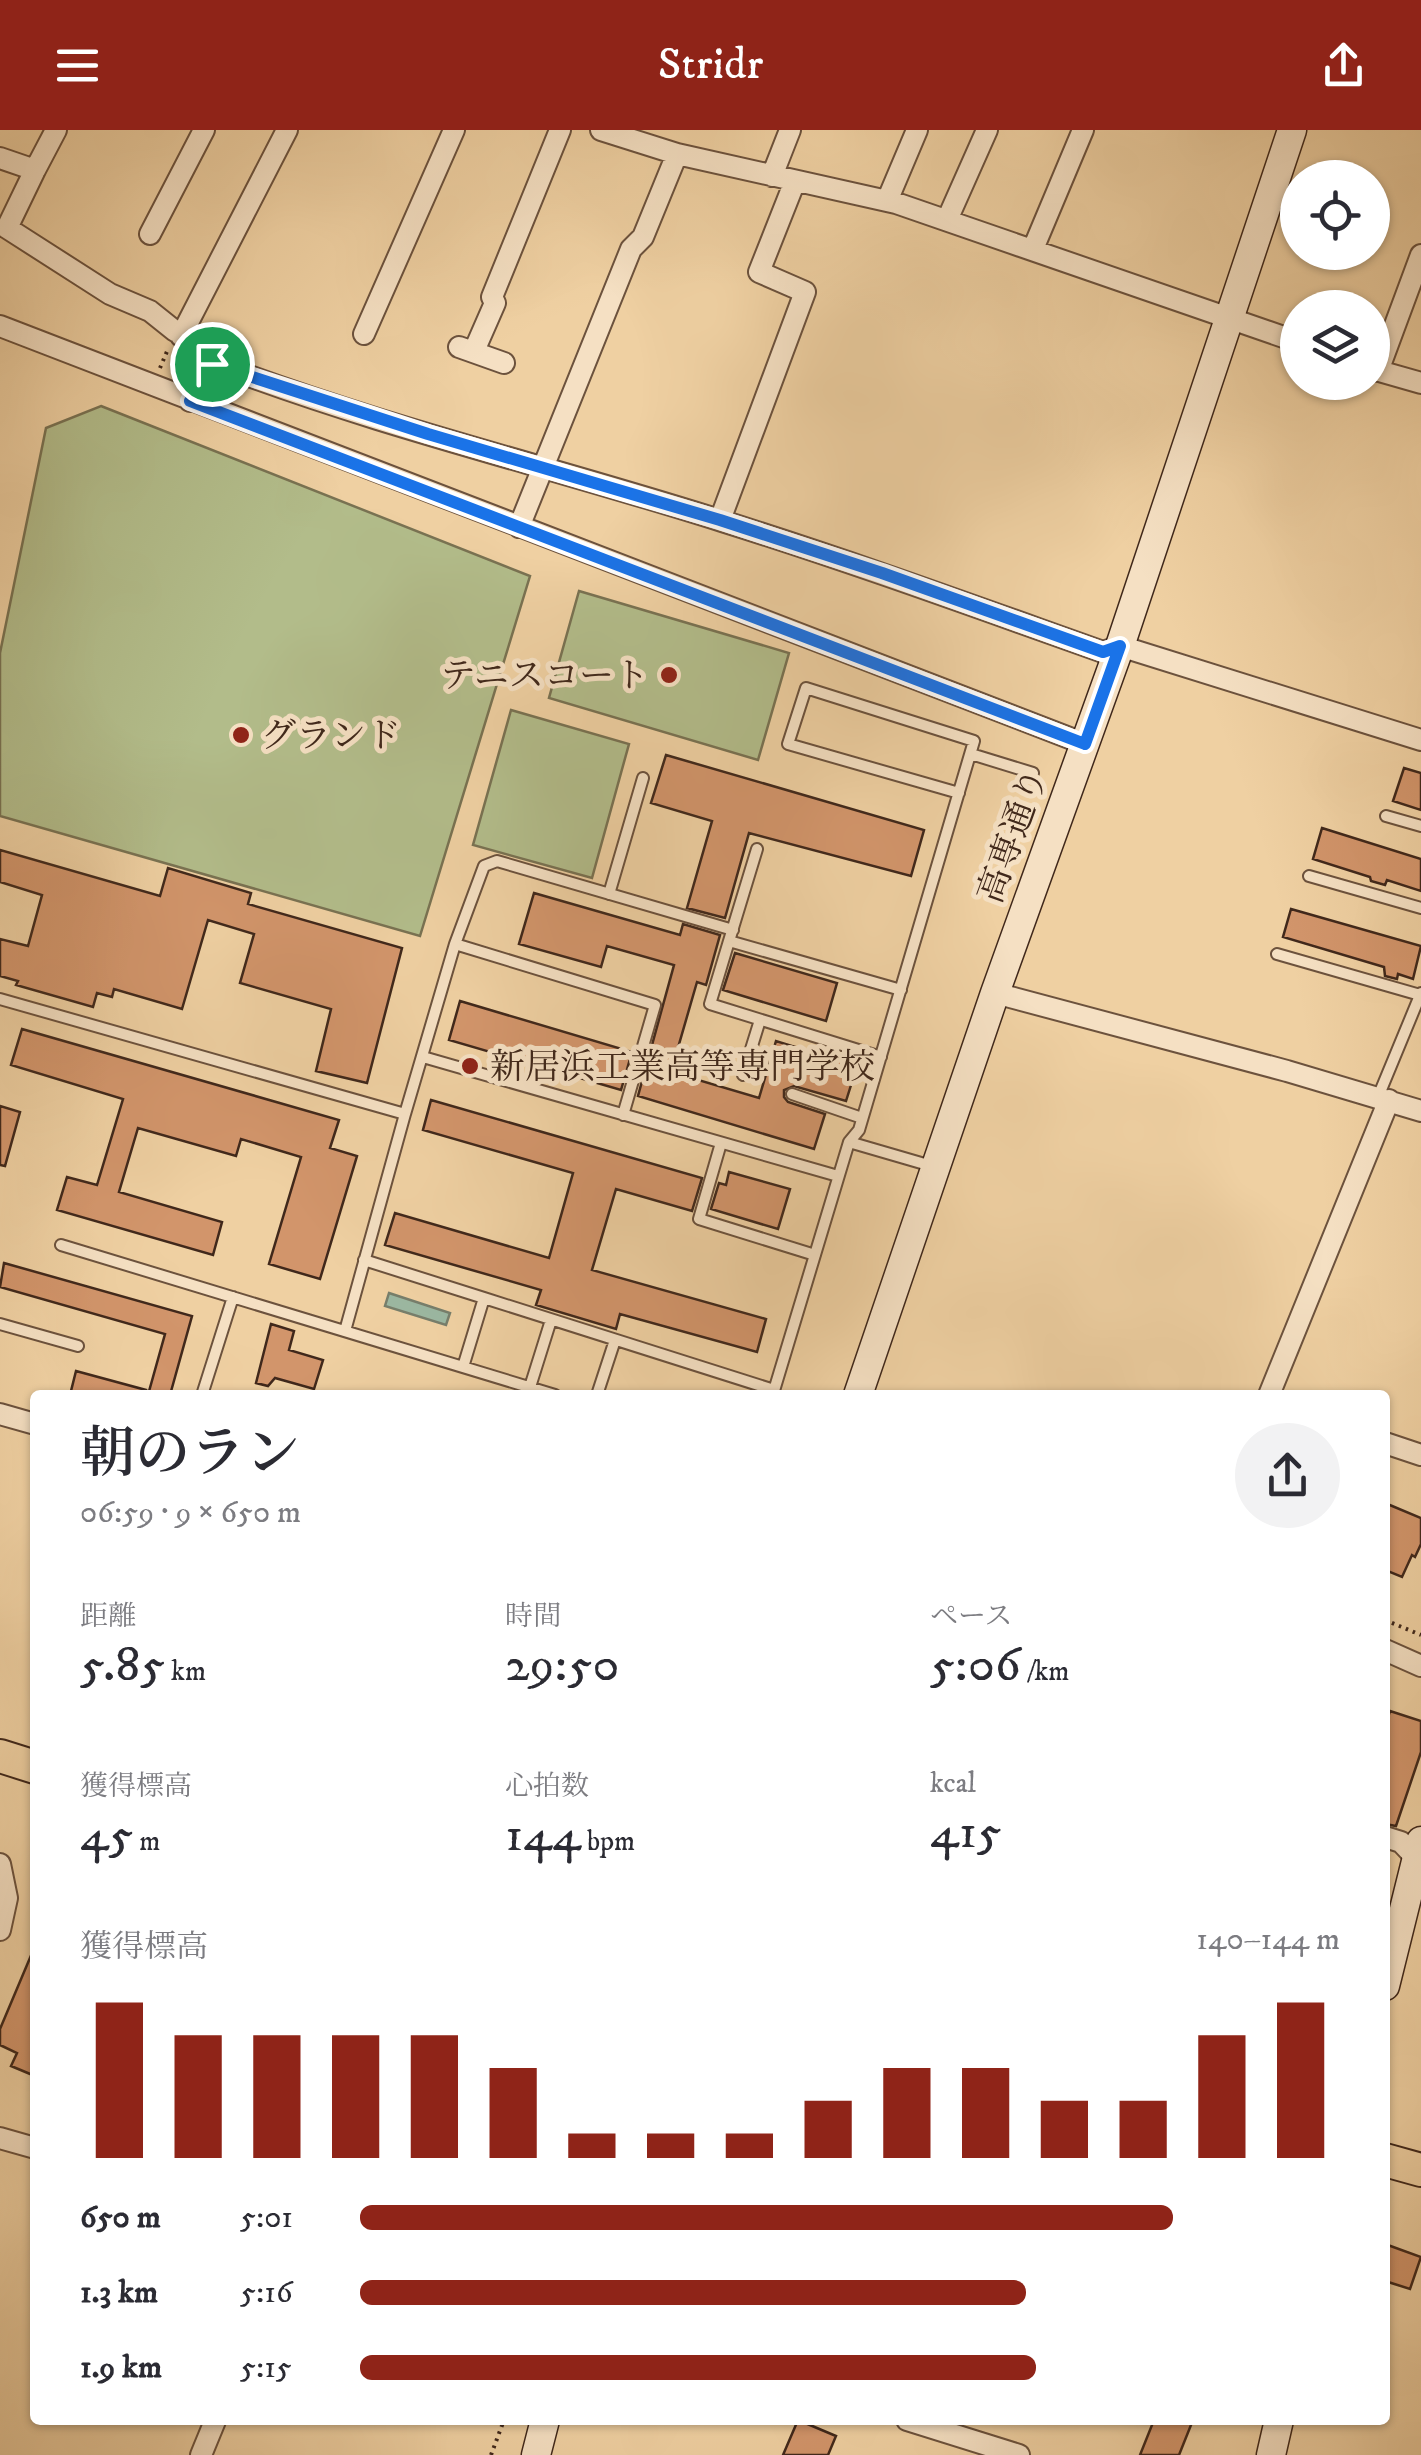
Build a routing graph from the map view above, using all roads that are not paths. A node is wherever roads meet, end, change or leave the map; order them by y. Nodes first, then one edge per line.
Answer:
1 (56, 130) edge
2 (204, 130) edge
3 (286, 130) edge
4 (454, 130) edge
5 (560, 130) edge
6 (601, 130) edge
7 (790, 130) edge
8 (918, 130) edge
9 (987, 130) edge
10 (1083, 130) edge
11 (1292, 130) edge
12 (677, 154) junction
13 (0, 158) edge
14 (35, 170) junction
15 (772, 176) junction
16 (795, 181) junction
17 (888, 201) junction
18 (947, 220) junction
19 (150, 234) dead end
20 (1032, 249) junction
21 (1421, 255) edge
22 (1230, 318) junction
23 (0, 326) edge
24 (1390, 332) edge
25 (364, 334) dead end
26 (1280, 336) edge
27 (504, 363) dead end
28 (1390, 374) edge
29 (1421, 383) edge
30 (190, 401) junction
31 (542, 468) junction
32 (720, 520) junction
33 (519, 527) junction
34 (1120, 646) junction
35 (1420, 737) edge
36 (1085, 744) junction
37 (970, 754) junction
38 (1034, 773) dead end
39 (643, 778) dead end
40 (959, 793) junction
41 (1386, 816) dead end
42 (1421, 826) edge
43 (757, 849) dead end
44 (1309, 876) dead end
45 (609, 894) junction
46 (1421, 908) edge
47 (731, 936) junction
48 (456, 944) junction
49 (1277, 954) dead end
50 (901, 990) junction
51 (995, 993) junction
52 (1420, 994) edge
53 (0, 998) edge
54 (760, 1020) junction
55 (881, 1057) junction
56 (423, 1058) junction
57 (742, 1075) dead end
58 (792, 1094) dead end
59 (1383, 1098) junction
60 (1421, 1111) edge
61 (405, 1114) junction
62 (623, 1115) junction
63 (862, 1118) junction
64 (849, 1142) junction
65 (721, 1143) junction
66 (936, 1168) junction
67 (838, 1176) junction
68 (60, 1244) dead end
69 (815, 1254) junction
70 (364, 1260) junction
71 (233, 1297) junction
72 (484, 1298) junction
73 (551, 1320) junction
74 (0, 1324) edge
75 (345, 1331) junction
76 (614, 1340) junction
77 (78, 1346) dead end
78 (463, 1367) junction
79 (530, 1387) junction
80 (204, 1390) edge
81 (539, 1390) edge
82 (598, 1390) edge
83 (767, 1390) edge
84 (774, 1390) edge
85 (860, 1390) edge
86 (1272, 1390) edge
87 (0, 1414) edge
88 (30, 1423) edge
89 (1390, 1445) edge
90 (1421, 1455) edge
91 (1390, 1652) edge
92 (1421, 1666) edge
93 (0, 1756) edge
94 (30, 1765) edge
95 (1390, 1839) edge
96 (1419, 1855) edge
97 (0, 1864) edge
98 (0, 1930) edge
99 (1390, 1967) edge
100 (0, 2138) edge
101 (30, 2147) edge
102 (1390, 2161) edge
103 (1421, 2170) edge
104 (214, 2425) edge
105 (544, 2425) edge
106 (924, 2425) edge
107 (1278, 2425) edge
108 (201, 2455) edge
109 (536, 2455) edge
110 (1019, 2455) edge
111 (1271, 2455) edge

1 - 14 street
2 - 19 street
3 - 14 street
4 - 25 street
5 - 27 street
6 - 12 street
7 - 15 street
8 - 17 street
9 - 18 street
10 - 20 street
11 - 22 street, 高専通り
12 - 15 street
12 - 31 street
13 - 14 street
15 - 16 street
16 - 17 street
16 - 32 street
17 - 18 street
18 - 20 street
20 - 22 street
21 - 24 street
22 - 26 street
22 - 34 street, 高専通り
23 - 30 street
28 - 29 street
30 - 31 street
30 - 33 street
31 - 32 street
31 - 33 street
32 - 34 street
33 - 36 street
34 - 35 street
34 - 36 street, 高専通り
36 - 51 street, 高専通り
37 - 38 lane
37 - 40 lane
37 - 40 lane
39 - 45 lane
40 - 50 lane
41 - 42 lane
43 - 47 lane
44 - 46 lane
45 - 47 lane
45 - 48 lane
47 - 50 lane
47 - 54 lane
48 - 56 lane
48 - 62 lane
49 - 52 lane
50 - 55 lane
51 - 59 street
51 - 66 street, 高専通り
52 - 59 lane
53 - 61 lane
54 - 55 lane
54 - 57 lane
55 - 63 lane
56 - 61 lane
56 - 62 lane
58 - 63 lane
59 - 60 street
59 - 86 street
61 - 70 lane
62 - 65 lane
63 - 64 lane
64 - 66 lane
64 - 67 lane
65 - 67 lane
65 - 69 lane
66 - 85 street, 高専通り
67 - 69 lane
68 - 71 lane
69 - 84 lane
70 - 72 lane
70 - 75 lane
71 - 75 lane
71 - 80 lane
72 - 73 lane
72 - 78 lane
73 - 76 lane
73 - 79 lane
74 - 77 lane
75 - 78 lane
76 - 82 lane
76 - 83 lane
78 - 79 lane
79 - 81 lane
87 - 88 street
89 - 90 street
91 - 92 street
93 - 94 main road
95 - 96 street
96 - 99 street
97 - 98 street
100 - 101 street
102 - 103 main road
104 - 108 street
105 - 109 street
106 - 110 street
107 - 111 street

